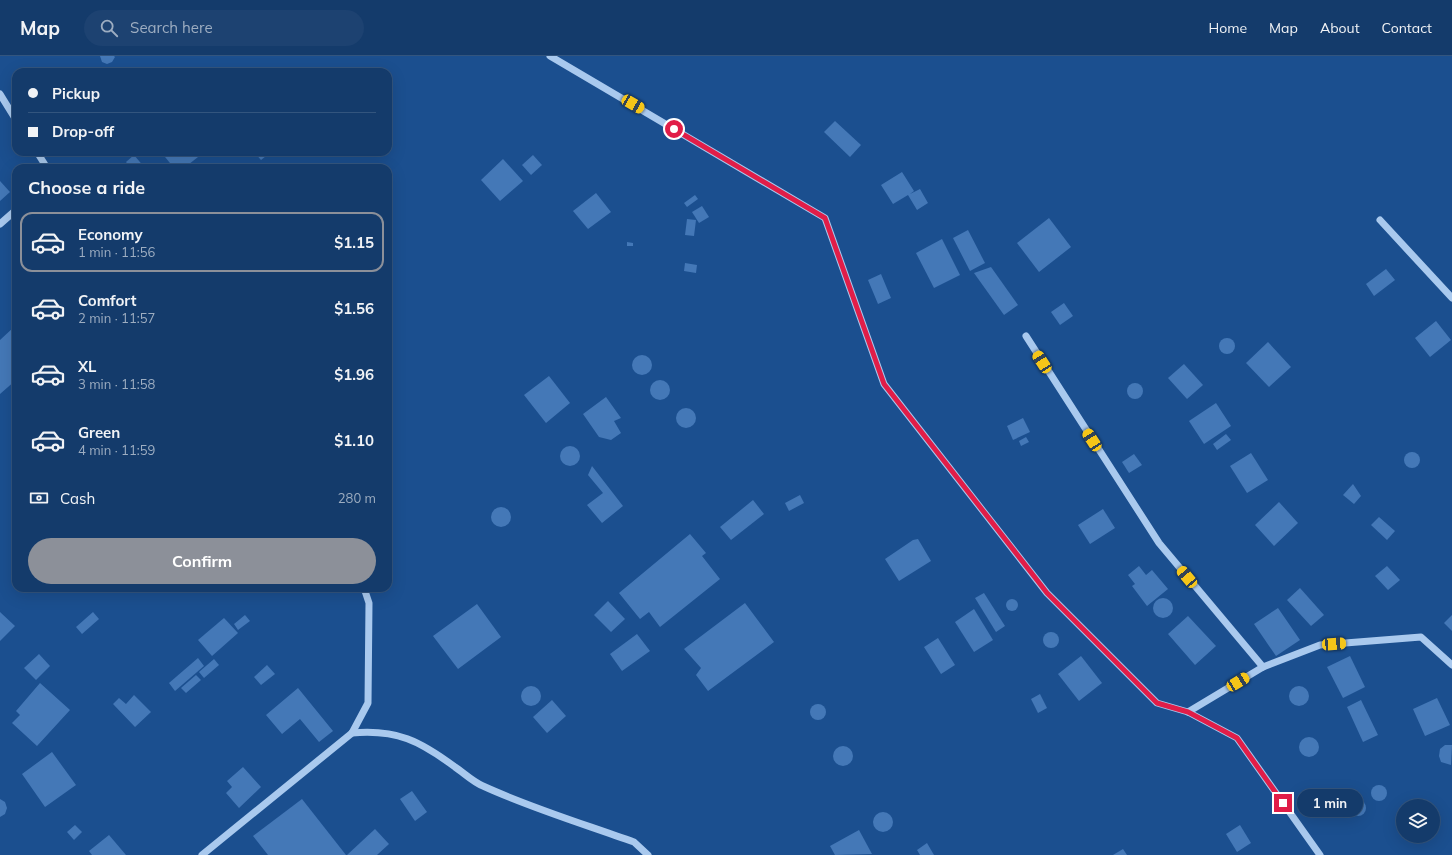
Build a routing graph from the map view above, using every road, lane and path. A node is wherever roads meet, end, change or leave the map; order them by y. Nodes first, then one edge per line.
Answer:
1 (550, 56) edge
2 (0, 94) edge
3 (12, 114) edge
4 (12, 214) edge
5 (1380, 220) dead end
6 (0, 224) edge
7 (1452, 298) edge
8 (1026, 336) dead end
9 (365, 592) edge
10 (1452, 665) edge
11 (1263, 667) junction
12 (1188, 712) junction
13 (352, 733) junction
14 (202, 855) edge
15 (648, 855) edge
16 (1320, 855) edge

1 - 12 street
2 - 3 street
4 - 6 street
5 - 7 street
8 - 11 street
9 - 13 street
10 - 11 street
11 - 12 street
12 - 16 street
13 - 14 street
13 - 15 street

